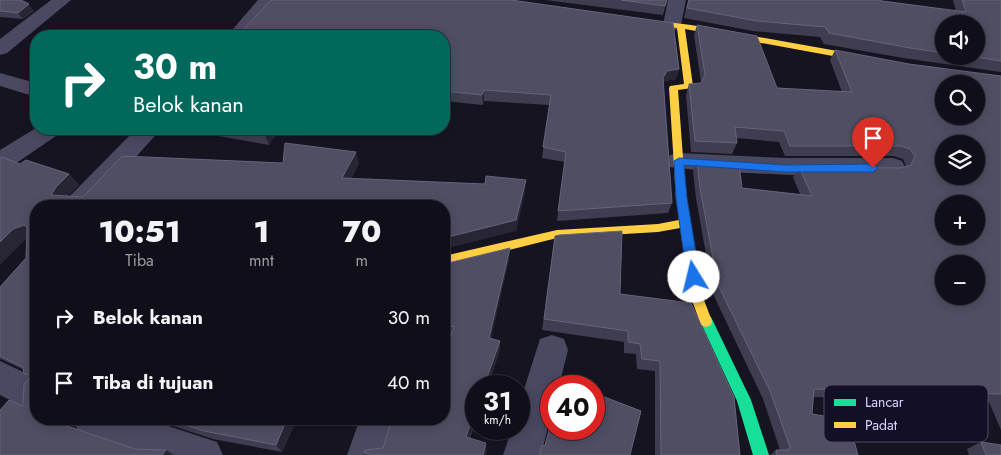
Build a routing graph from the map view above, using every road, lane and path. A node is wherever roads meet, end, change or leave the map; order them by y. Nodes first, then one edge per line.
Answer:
1 (62, 0) edge
2 (268, 0) edge
3 (677, 0) edge
4 (624, 18) edge
5 (677, 26) junction
6 (242, 30) edge
7 (0, 49) edge
8 (884, 62) edge
9 (0, 79) edge
10 (30, 88) edge
11 (41, 135) edge
12 (142, 135) edge
13 (0, 136) edge
14 (24, 146) junction
15 (679, 161) junction
16 (0, 162) edge
17 (893, 167) edge
18 (82, 200) edge
19 (685, 222) junction
20 (450, 260) edge
21 (552, 350) dead end
22 (0, 377) edge
23 (30, 393) edge
24 (111, 425) edge
25 (376, 425) edge
26 (204, 455) edge
27 (366, 455) edge
28 (522, 455) edge
29 (761, 455) edge

1 - 7 street
2 - 6 street
3 - 5 street
4 - 5 street
5 - 8 street
5 - 15 street
9 - 10 street
11 - 14 street
12 - 18 street
13 - 14 street
14 - 16 street
15 - 17 street
15 - 19 street
19 - 20 street
19 - 29 street
21 - 28 street
22 - 23 street
24 - 26 street
25 - 27 street

